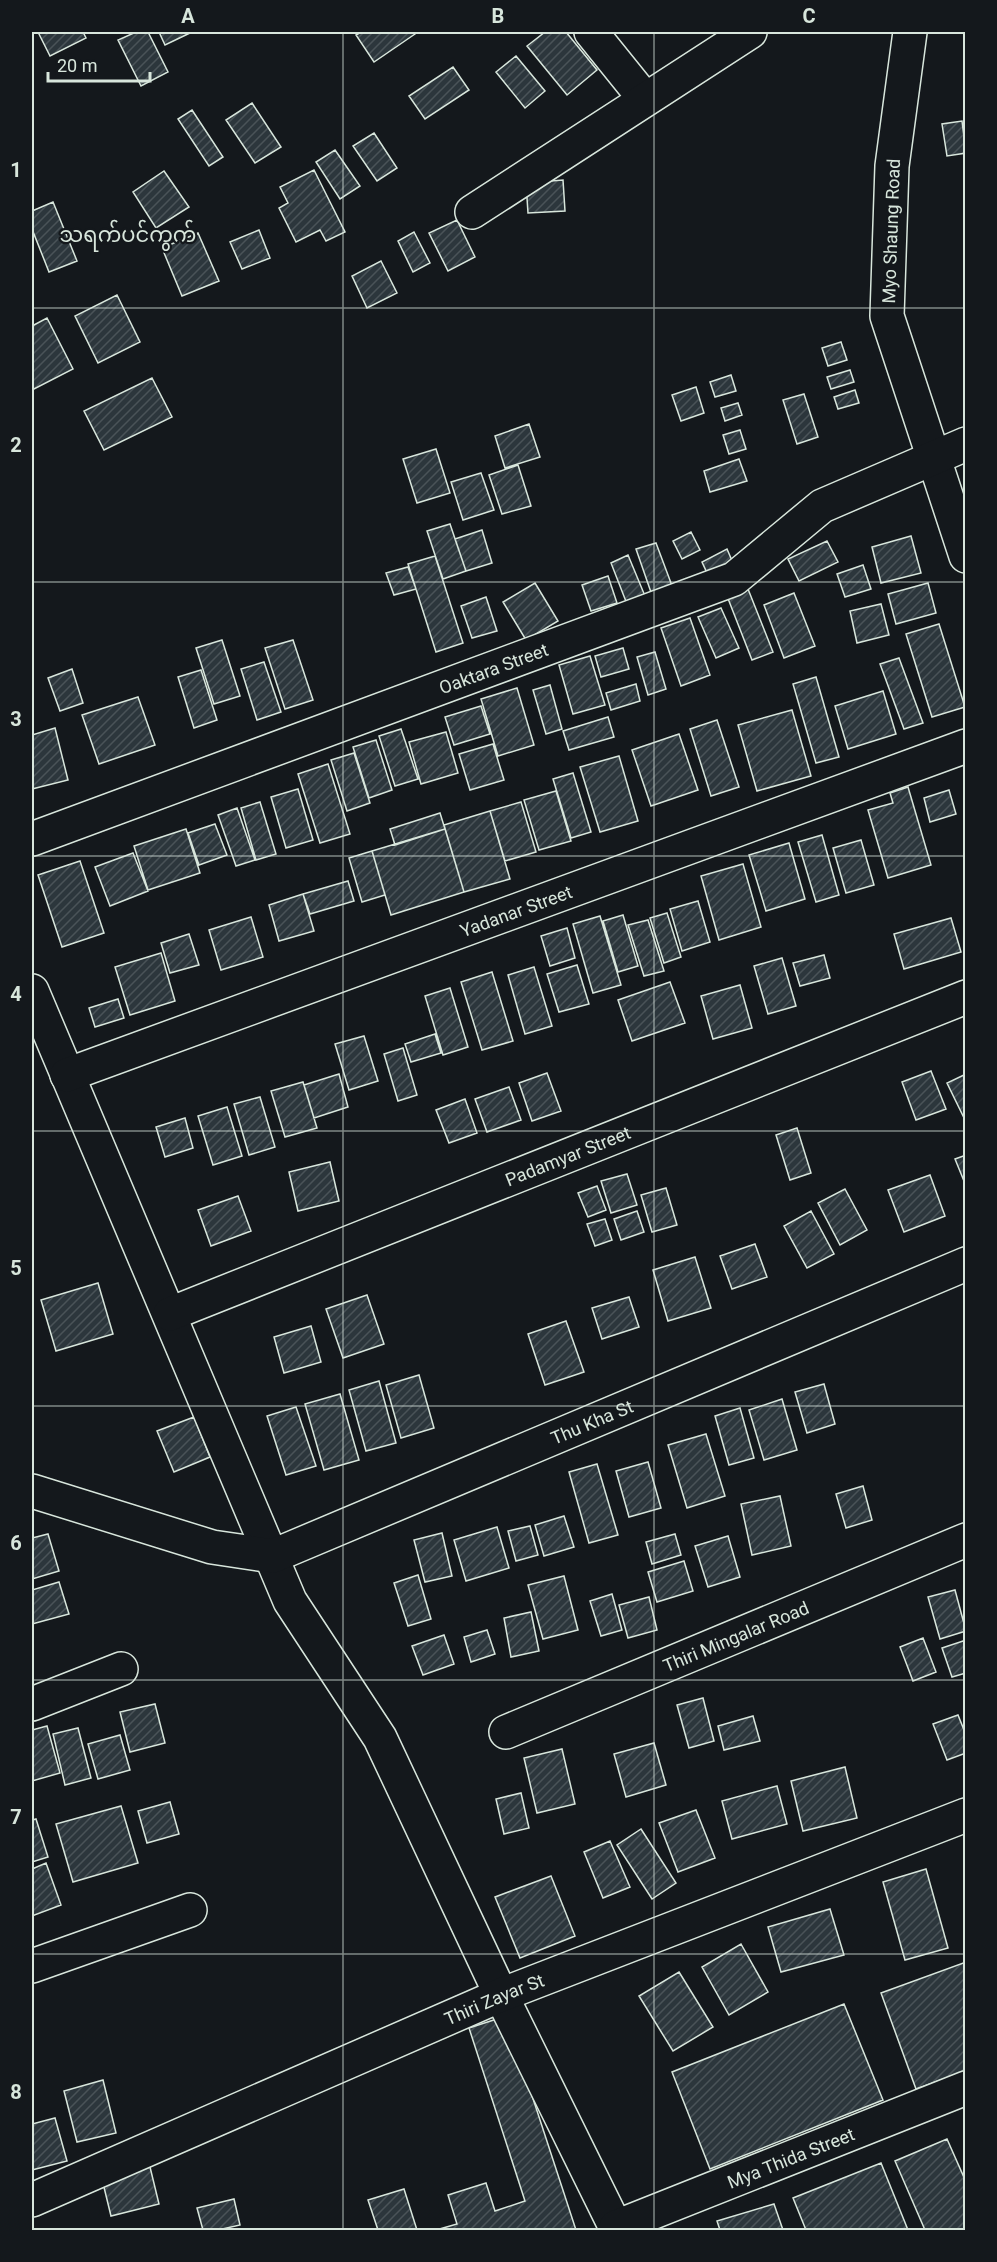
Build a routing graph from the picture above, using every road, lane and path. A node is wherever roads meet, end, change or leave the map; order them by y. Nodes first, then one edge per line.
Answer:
1 (591, 32) edge
2 (750, 32) edge
3 (910, 32) edge
4 (645, 99) junction
5 (472, 212) dead end
6 (966, 444) edge
7 (934, 460) junction
8 (966, 556) edge
9 (966, 746) edge
10 (32, 839) edge
11 (32, 991) edge
12 (966, 997) edge
13 (67, 1074) junction
14 (966, 1264) edge
15 (170, 1314) junction
16 (32, 1491) edge
17 (966, 1540) edge
18 (273, 1556) junction
19 (121, 1669) dead end
20 (32, 1704) edge
21 (507, 1732) dead end
22 (966, 1815) edge
23 (190, 1910) dead end
24 (32, 1966) edge
25 (501, 1995) junction
26 (966, 2088) edge
27 (32, 2200) edge
28 (616, 2229) edge

1 - 4 street
2 - 4 street
3 - 7 street, Myo Shaung Road
4 - 5 street
6 - 7 street, Oaktara Street
7 - 8 street, Myo Shaung Road
7 - 10 street, Oaktara Street
9 - 13 street, Yadanar Street
11 - 13 street
12 - 15 street, Padamyar Street
13 - 15 street
14 - 18 street, Thu Kha St
15 - 18 street
16 - 18 street
17 - 21 street, Thiri Mingalar Road
18 - 25 street
19 - 20 street
22 - 25 street, Thiri Zayar St
23 - 24 street
25 - 27 street, Thiri Zayar St
25 - 28 street
26 - 28 street, Mya Thida Street

